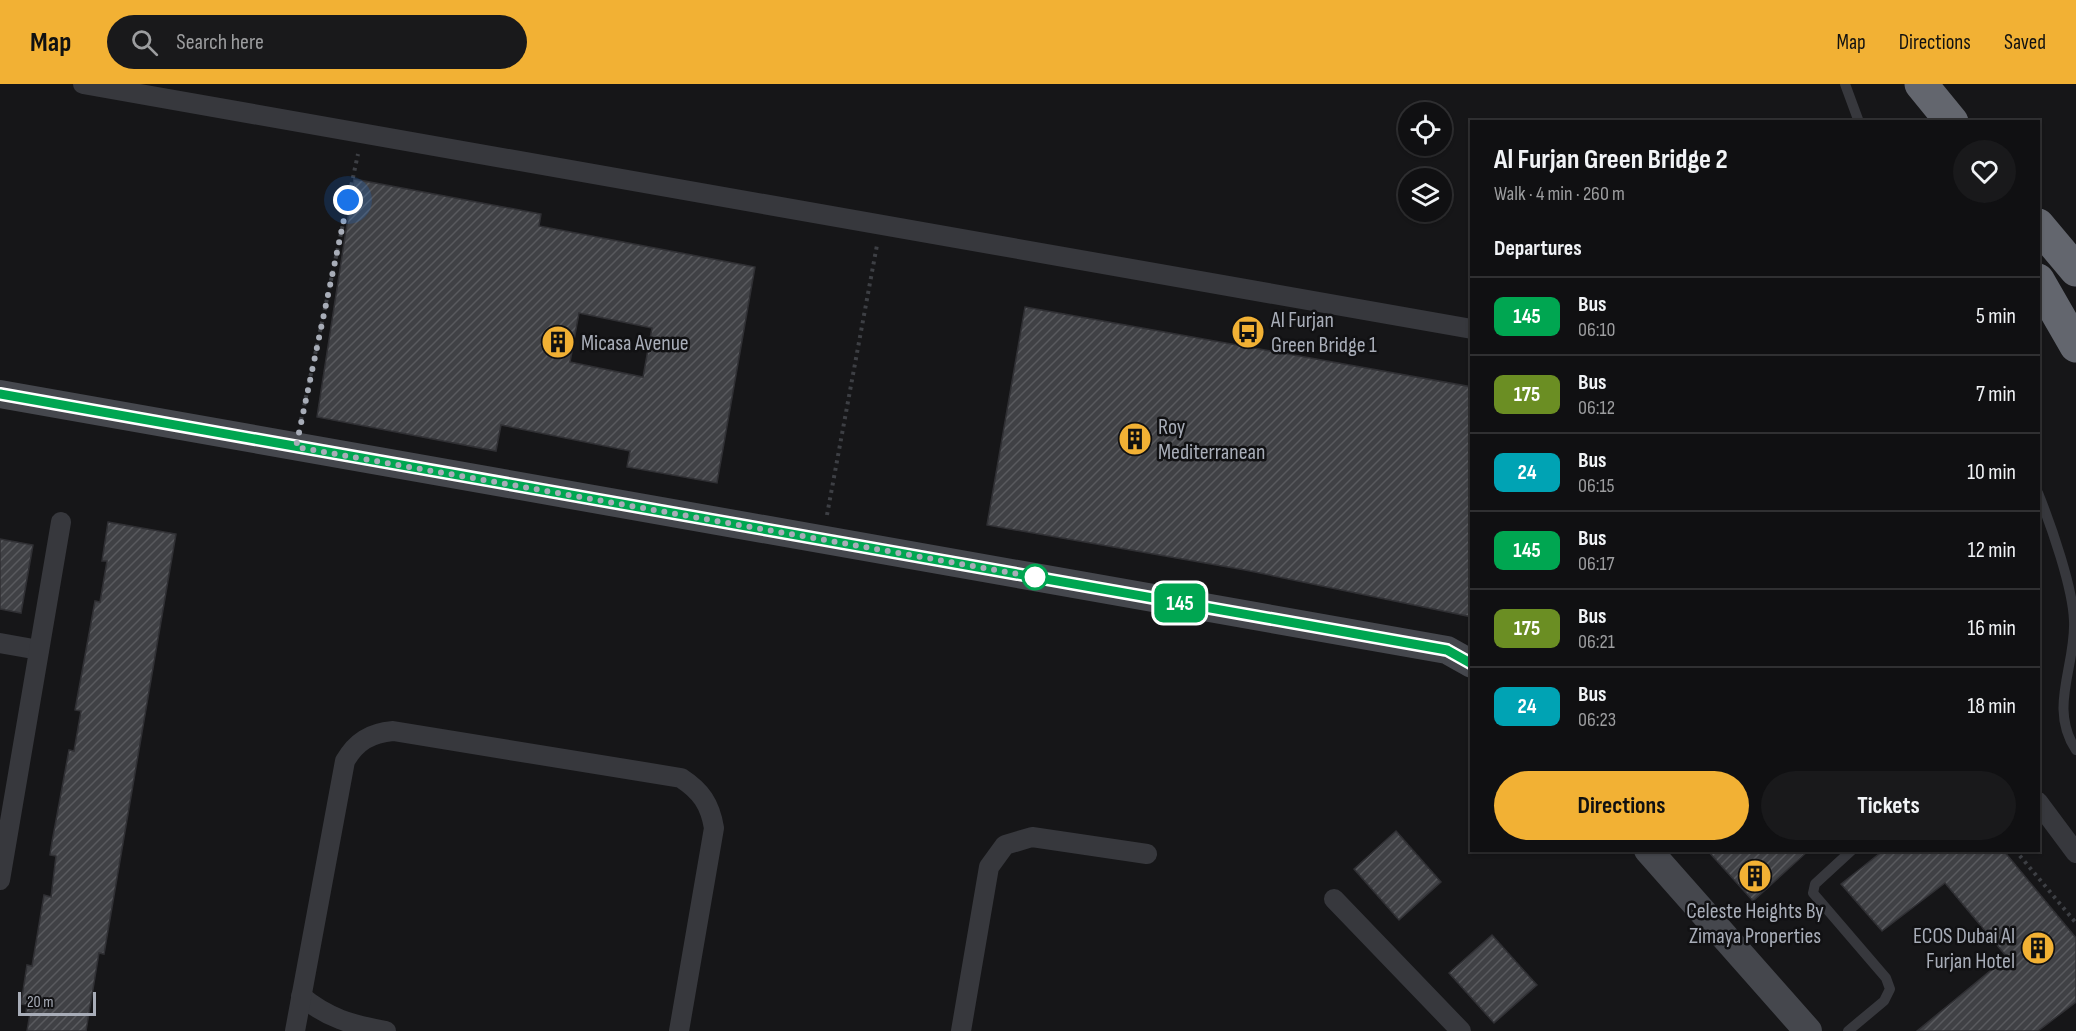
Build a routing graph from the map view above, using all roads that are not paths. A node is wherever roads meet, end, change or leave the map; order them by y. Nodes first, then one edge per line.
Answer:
1 (83, 84) edge
2 (1845, 84) edge
3 (1921, 84) edge
4 (1858, 120) edge
5 (1950, 120) edge
6 (2040, 227) edge
7 (2076, 270) edge
8 (2040, 283) edge
9 (1470, 328) edge
10 (2076, 346) edge
11 (0, 394) edge
12 (2040, 500) edge
13 (62, 522) dead end
14 (0, 643) edge
15 (39, 650) junction
16 (1468, 657) edge
17 (2076, 750) edge
18 (2040, 805) edge
19 (1650, 852) edge
20 (1850, 852) edge
21 (2076, 853) edge
22 (1147, 854) dead end
23 (0, 880) edge
24 (1334, 899) dead end
25 (301, 996) junction
26 (350, 1029) edge
27 (296, 1031) edge
28 (386, 1031) edge
29 (679, 1031) edge
30 (961, 1031) edge
31 (1461, 1031) edge
32 (1808, 1031) edge
33 (1848, 1031) edge

1 - 9 street
2 - 4 lane
3 - 5 highway
6 - 7 highway
8 - 10 highway
11 - 16 street
12 - 17 lane
13 - 15 street
14 - 15 street
15 - 23 street
18 - 21 street
19 - 32 street
20 - 33 lane
22 - 30 street
24 - 31 street
25 - 26 street
25 - 27 street
25 - 29 street
26 - 28 street

